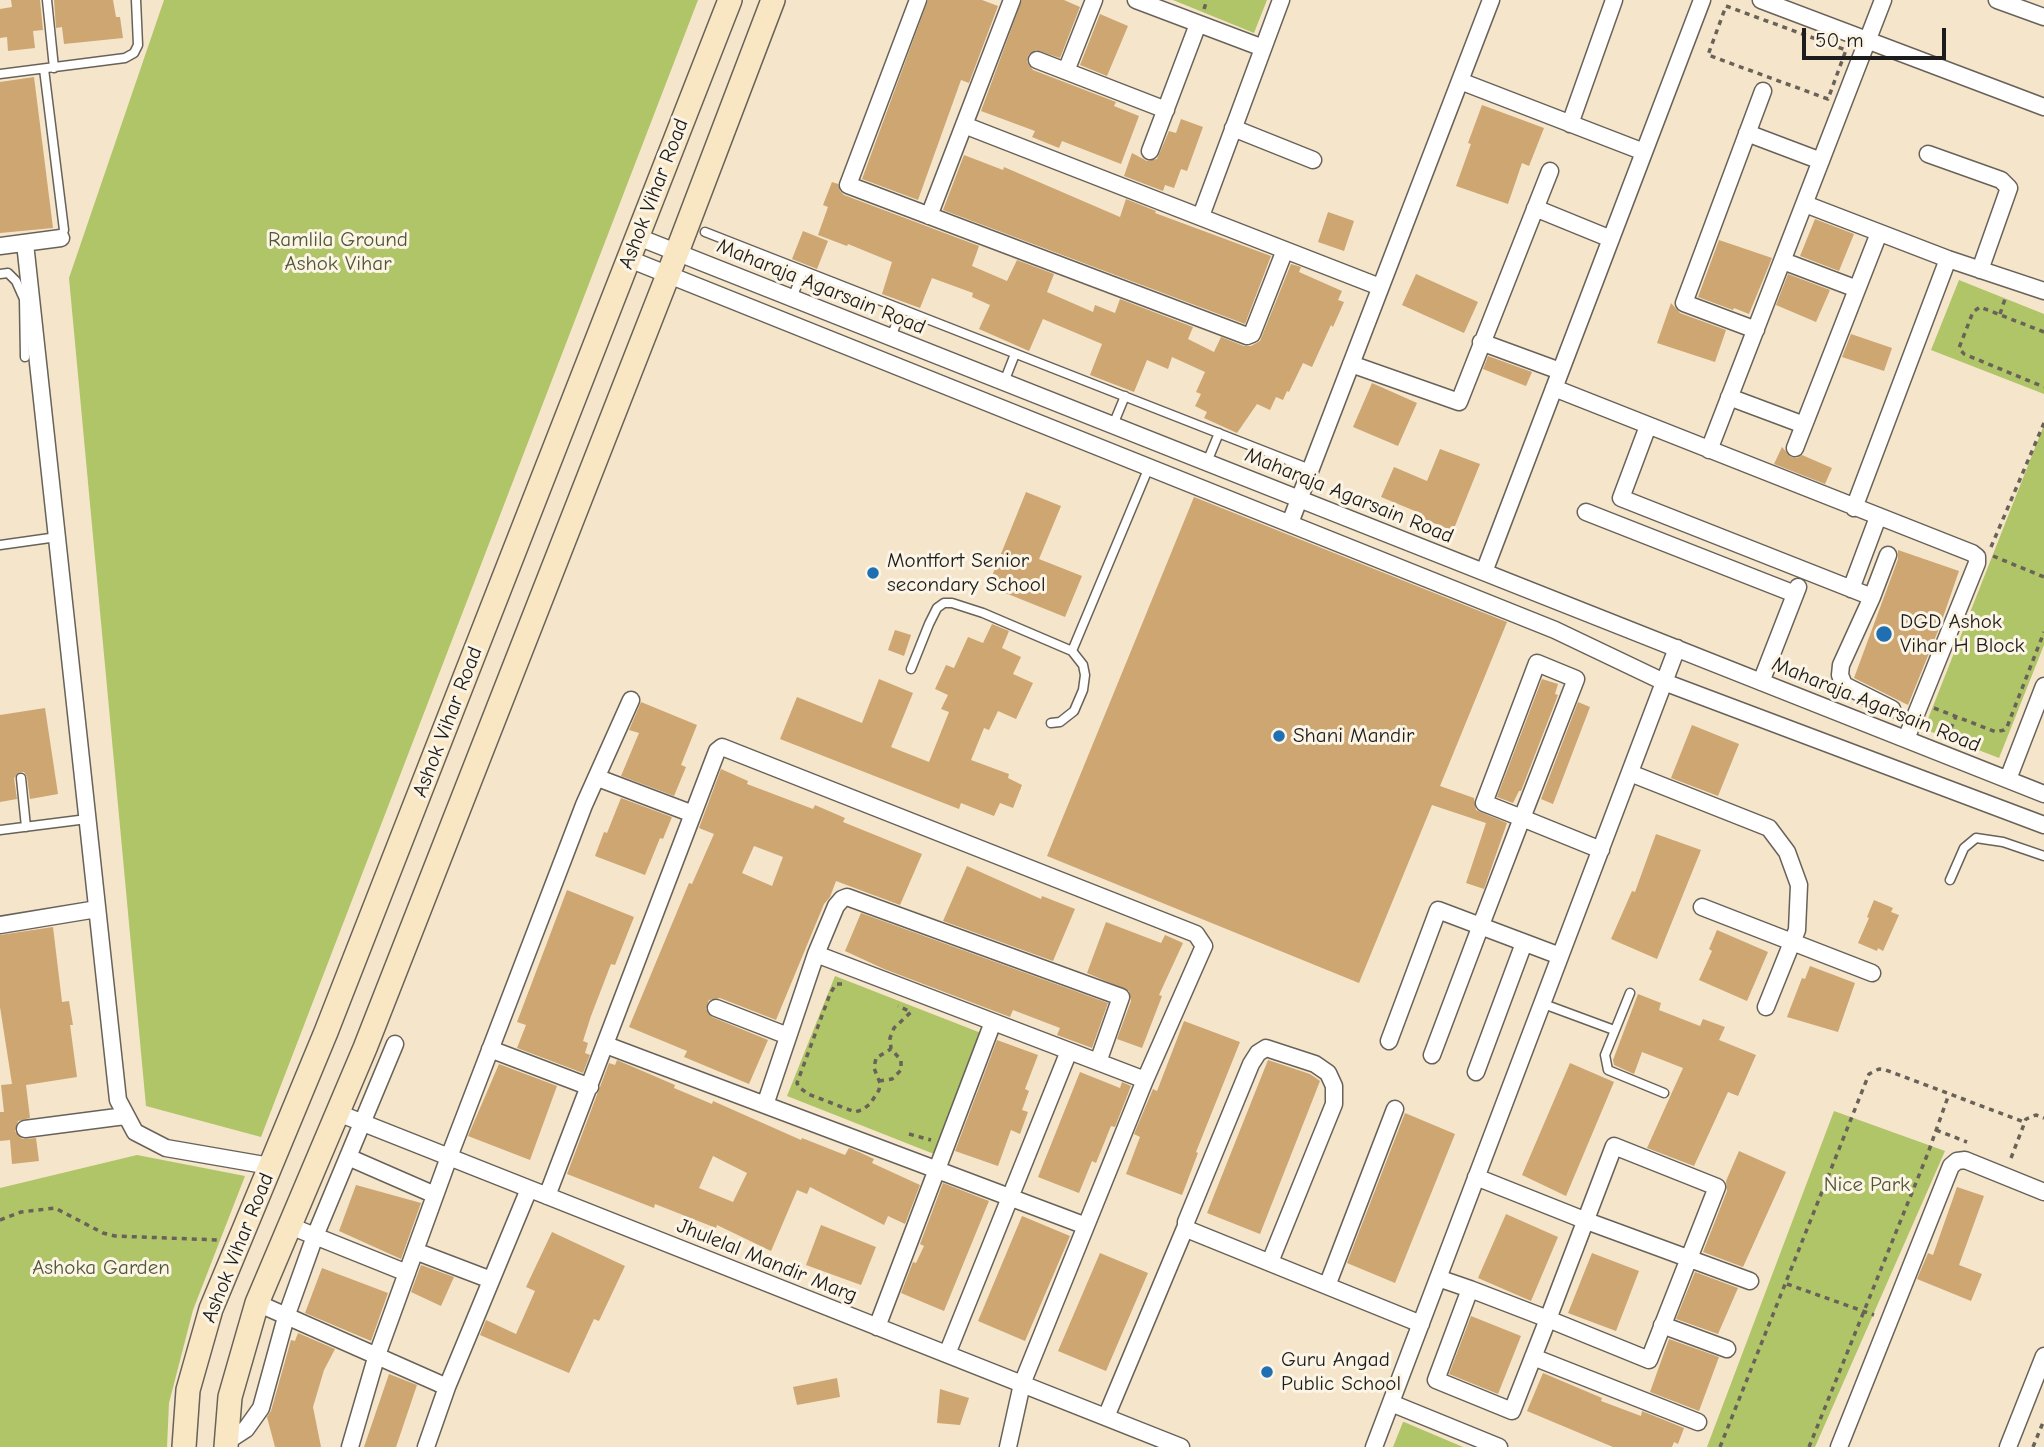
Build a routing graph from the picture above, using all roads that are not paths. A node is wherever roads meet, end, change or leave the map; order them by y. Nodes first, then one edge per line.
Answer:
1 (47, 0) edge
2 (136, 0) edge
3 (730, 0) edge
4 (773, 0) edge
5 (918, 0) edge
6 (1012, 0) edge
7 (1094, 0) edge
8 (1136, 0) edge
9 (1281, 0) edge
10 (1491, 0) edge
11 (1614, 0) edge
12 (1702, 0) edge
13 (1761, 0) edge
14 (1883, 0) edge
15 (1997, 0) edge
16 (2044, 18) edge
17 (1198, 24) junction
18 (1868, 41) junction
19 (1263, 48) junction
20 (1037, 60) dead end
21 (49, 69) junction
22 (1066, 71) junction
23 (0, 74) edge
24 (1460, 81) junction
25 (1763, 91) dead end
26 (2043, 102) edge
27 (1166, 110) junction
28 (1570, 124) junction
29 (964, 125) junction
30 (1233, 128) junction
31 (1747, 133) junction
32 (1150, 151) dead end
33 (1644, 152) junction
34 (1928, 154) dead end
35 (1314, 160) dead end
36 (1821, 161) junction
37 (1550, 171) dead end
38 (1805, 204) junction
39 (1535, 208) junction
40 (929, 216) junction
41 (1201, 216) junction
42 (705, 232) dead end
43 (1879, 233) junction
44 (638, 237) junction
45 (61, 238) joint
46 (1611, 239) junction
47 (25, 243) junction
48 (0, 246) edge
49 (1286, 250) junction
50 (677, 252) junction
51 (629, 259) junction
52 (1948, 259) junction
53 (1783, 261) junction
54 (1980, 270) junction
55 (803, 271) junction
56 (0, 274) edge
57 (668, 274) junction
58 (1380, 287) junction
59 (1857, 289) junction
60 (2044, 291) edge
61 (792, 298) junction
62 (902, 309) junction
63 (1756, 330) junction
64 (891, 337) junction
65 (1481, 342) junction
66 (1015, 354) junction
67 (25, 357) dead end
68 (1350, 364) junction
69 (1560, 371) junction
70 (1004, 382) junction
71 (1554, 388) junction
72 (1125, 397) junction
73 (1729, 397) junction
74 (1113, 425) junction
75 (1804, 425) junction
76 (1648, 426) junction
77 (1219, 433) junction
78 (1795, 448) dead end
79 (1709, 450) junction
80 (1207, 462) junction
81 (1149, 467) junction
82 (1310, 469) junction
83 (1298, 499) junction
84 (1854, 508) junction
85 (1586, 512) dead end
86 (1878, 517) junction
87 (1290, 523) junction
88 (57, 537) junction
89 (0, 545) edge
90 (1888, 555) dead end
91 (1484, 572) junction
92 (1804, 572) junction
93 (1851, 589) junction
94 (1796, 594) junction
95 (1872, 597) junction
96 (1677, 648) junction
97 (1072, 651) junction
98 (911, 669) dead end
99 (1664, 682) junction
100 (1761, 682) junction
101 (2044, 686) edge
102 (631, 699) dead end
103 (1892, 709) dead end
104 (1051, 723) dead end
105 (1906, 739) junction
106 (1630, 773) junction
107 (21, 778) dead end
108 (598, 778) junction
109 (2008, 779) junction
110 (2044, 794) edge
111 (693, 814) junction
112 (1522, 818) junction
113 (87, 819) junction
114 (2044, 825) edge
115 (26, 827) junction
116 (0, 830) edge
117 (1601, 850) junction
118 (2044, 856) edge
119 (1950, 880) dead end
120 (1702, 907) dead end
121 (97, 909) junction
122 (0, 925) edge
123 (1481, 925) junction
124 (1792, 942) junction
125 (1524, 943) junction
126 (816, 954) junction
127 (1560, 956) junction
128 (1872, 973) dead end
129 (1630, 993) dead end
130 (1541, 1003) junction
131 (1766, 1007) dead end
132 (716, 1008) dead end
133 (993, 1022) junction
134 (1614, 1030) junction
135 (788, 1036) junction
136 (1389, 1041) dead end
137 (395, 1044) dead end
138 (606, 1045) junction
139 (490, 1049) junction
140 (1069, 1051) junction
141 (1432, 1055) dead end
142 (1098, 1062) junction
143 (1476, 1072) dead end
144 (1145, 1080) junction
145 (590, 1087) junction
146 (1664, 1093) dead end
147 (765, 1105) junction
148 (1395, 1109) dead end
149 (338, 1113) junction
150 (125, 1116) junction
151 (363, 1123) junction
152 (25, 1129) dead end
153 (348, 1157) junction
154 (449, 1157) junction
155 (270, 1166) junction
156 (937, 1170) junction
157 (1476, 1177) junction
158 (529, 1189) junction
159 (2044, 1192) edge
160 (435, 1195) junction
161 (547, 1196) junction
162 (1010, 1197) junction
163 (1584, 1220) junction
164 (290, 1226) junction
165 (1086, 1226) junction
166 (1186, 1226) junction
167 (315, 1236) junction
168 (415, 1251) junction
169 (1689, 1260) junction
170 (1270, 1262) junction
171 (407, 1273) junction
172 (1438, 1278) junction
173 (491, 1280) junction
174 (1750, 1281) dead end
175 (1327, 1286) junction
176 (1470, 1289) junction
177 (257, 1304) junction
178 (286, 1317) junction
179 (1548, 1319) junction
180 (1421, 1324) junction
181 (1662, 1325) junction
182 (877, 1327) junction
183 (1727, 1349) dead end
184 (947, 1354) junction
185 (2044, 1356) edge
186 (1533, 1357) junction
187 (376, 1358) junction
188 (2041, 1373) edge
189 (1021, 1384) junction
190 (447, 1387) junction
191 (1391, 1403) junction
192 (1106, 1417) junction
193 (1698, 1422) dead end
194 (226, 1444) edge
195 (1177, 1446) edge
196 (184, 1447) edge
197 (350, 1447) edge
198 (426, 1447) edge
199 (1008, 1447) edge
200 (1374, 1447) edge
201 (1499, 1447) edge
202 (1839, 1447) edge
203 (2008, 1447) edge

1 - 21 lane
2 - 21 lane
3 - 44 main road, Ashok Vihar Road
4 - 50 main road, Ashok Vihar Road
5 - 40 street
6 - 29 street
7 - 22 street
8 - 17 street
9 - 19 street
10 - 24 street
11 - 28 street
12 - 33 street
13 - 18 street
14 - 18 street
15 - 16 street
17 - 19 street
17 - 27 street
18 - 26 street
18 - 36 street
19 - 30 street
20 - 22 street
21 - 23 lane
21 - 45 lane
22 - 27 street
24 - 28 street
24 - 58 street
25 - 31 street
27 - 32 street
28 - 33 street
29 - 40 street
29 - 41 street
30 - 35 street
30 - 41 street
31 - 36 street
31 - 63 street
33 - 46 street
34 - 54 street
36 - 38 street
37 - 39 street
38 - 43 street
38 - 53 street
39 - 46 street
39 - 65 street
40 - 49 street
41 - 49 street
42 - 55 lane
43 - 52 street
43 - 59 street
44 - 50 street, Maharaja Agarsain Road
44 - 51 main road, Ashok Vihar Road
45 - 47 street
46 - 69 street
47 - 48 street
47 - 88 street
49 - 58 street
50 - 57 main road, Ashok Vihar Road
50 - 61 street, Maharaja Agarsain Road
51 - 57 street
51 - 155 main road, Ashok Vihar Road
52 - 54 street
52 - 84 street
53 - 59 street
53 - 63 street
54 - 60 street
55 - 61 lane
55 - 62 lane
56 - 67 lane
57 - 81 street
57 - 149 main road, Ashok Vihar Road
58 - 68 street
59 - 75 street
61 - 64 street, Maharaja Agarsain Road
62 - 64 lane
62 - 66 lane
63 - 73 street
64 - 70 street, Maharaja Agarsain Road
65 - 68 street
65 - 69 street
66 - 70 lane
66 - 72 lane
68 - 82 street
69 - 71 street
70 - 74 street, Maharaja Agarsain Road
71 - 76 street
71 - 91 street
72 - 74 lane
72 - 77 lane
73 - 75 street
73 - 79 street
74 - 80 street, Maharaja Agarsain Road
75 - 78 street
76 - 79 street
76 - 92 street
77 - 80 lane
77 - 82 lane
79 - 84 street
80 - 83 street, Maharaja Agarsain Road
81 - 87 street
81 - 97 lane
82 - 83 street
83 - 87 street
83 - 91 street, Maharaja Agarsain Road
84 - 86 street
85 - 94 street
86 - 93 street
86 - 105 street
87 - 99 street
88 - 89 lane
88 - 113 street
90 - 95 street
91 - 96 street, Maharaja Agarsain Road
92 - 93 street
92 - 94 street
93 - 95 street
94 - 100 street
95 - 103 street
96 - 99 street
96 - 100 street, Maharaja Agarsain Road
97 - 98 lane
97 - 104 lane
99 - 106 street
99 - 114 street
100 - 105 street, Maharaja Agarsain Road
101 - 109 street
102 - 108 street
105 - 109 street, Maharaja Agarsain Road
106 - 117 street
106 - 124 street
107 - 115 lane
108 - 111 street
108 - 139 street
109 - 110 street, Maharaja Agarsain Road
111 - 138 street
111 - 144 street
112 - 112 street
112 - 117 street
112 - 123 street
113 - 115 lane
113 - 121 street
115 - 116 lane
117 - 127 street
118 - 119 lane
120 - 124 street
121 - 122 street
121 - 150 street
123 - 125 street
123 - 136 street
123 - 141 street
124 - 128 street
124 - 131 street
125 - 127 street
125 - 143 street
126 - 133 street
126 - 135 street
126 - 142 street
127 - 130 street
129 - 134 lane
130 - 134 lane
130 - 157 street
132 - 135 street
133 - 140 street
133 - 156 street
134 - 146 lane
135 - 147 street
137 - 151 street
138 - 145 street
138 - 147 street
139 - 145 street
139 - 154 street
140 - 142 street
140 - 162 street
142 - 144 street
144 - 165 street
145 - 161 street
147 - 156 street
148 - 175 street
149 - 151 street, Jhulelal Mandir Marg
149 - 164 main road, Ashok Vihar Road
150 - 152 street
150 - 155 street
151 - 153 street
151 - 154 street, Jhulelal Mandir Marg
153 - 160 street
153 - 167 street
154 - 158 street, Jhulelal Mandir Marg
154 - 160 street
155 - 196 main road, Ashok Vihar Road
156 - 162 street
156 - 182 street
157 - 163 street
157 - 172 street
158 - 161 street, Jhulelal Mandir Marg
158 - 173 street
159 - 202 street
160 - 168 street
161 - 182 street, Jhulelal Mandir Marg
162 - 165 street
162 - 184 street
163 - 169 street
163 - 169 street
163 - 179 street
164 - 167 street
164 - 177 main road, Ashok Vihar Road
165 - 189 street
166 - 170 street
166 - 170 street
166 - 192 street
167 - 171 street
167 - 178 street
168 - 171 street
168 - 173 street
169 - 174 street
169 - 181 street
170 - 175 street
171 - 187 street
172 - 176 street
172 - 180 street
173 - 190 street
175 - 180 street
176 - 179 street
176 - 186 street
177 - 178 street
177 - 194 main road, Ashok Vihar Road
178 - 187 street
178 - 194 street
179 - 181 street
179 - 186 street
180 - 191 street
181 - 183 street
182 - 184 street, Jhulelal Mandir Marg
184 - 189 street, Jhulelal Mandir Marg
185 - 188 street
186 - 193 street
187 - 190 street
187 - 197 street
188 - 203 street
189 - 192 street, Jhulelal Mandir Marg
189 - 199 street
190 - 198 street
191 - 200 street
191 - 201 street
192 - 195 street, Jhulelal Mandir Marg

